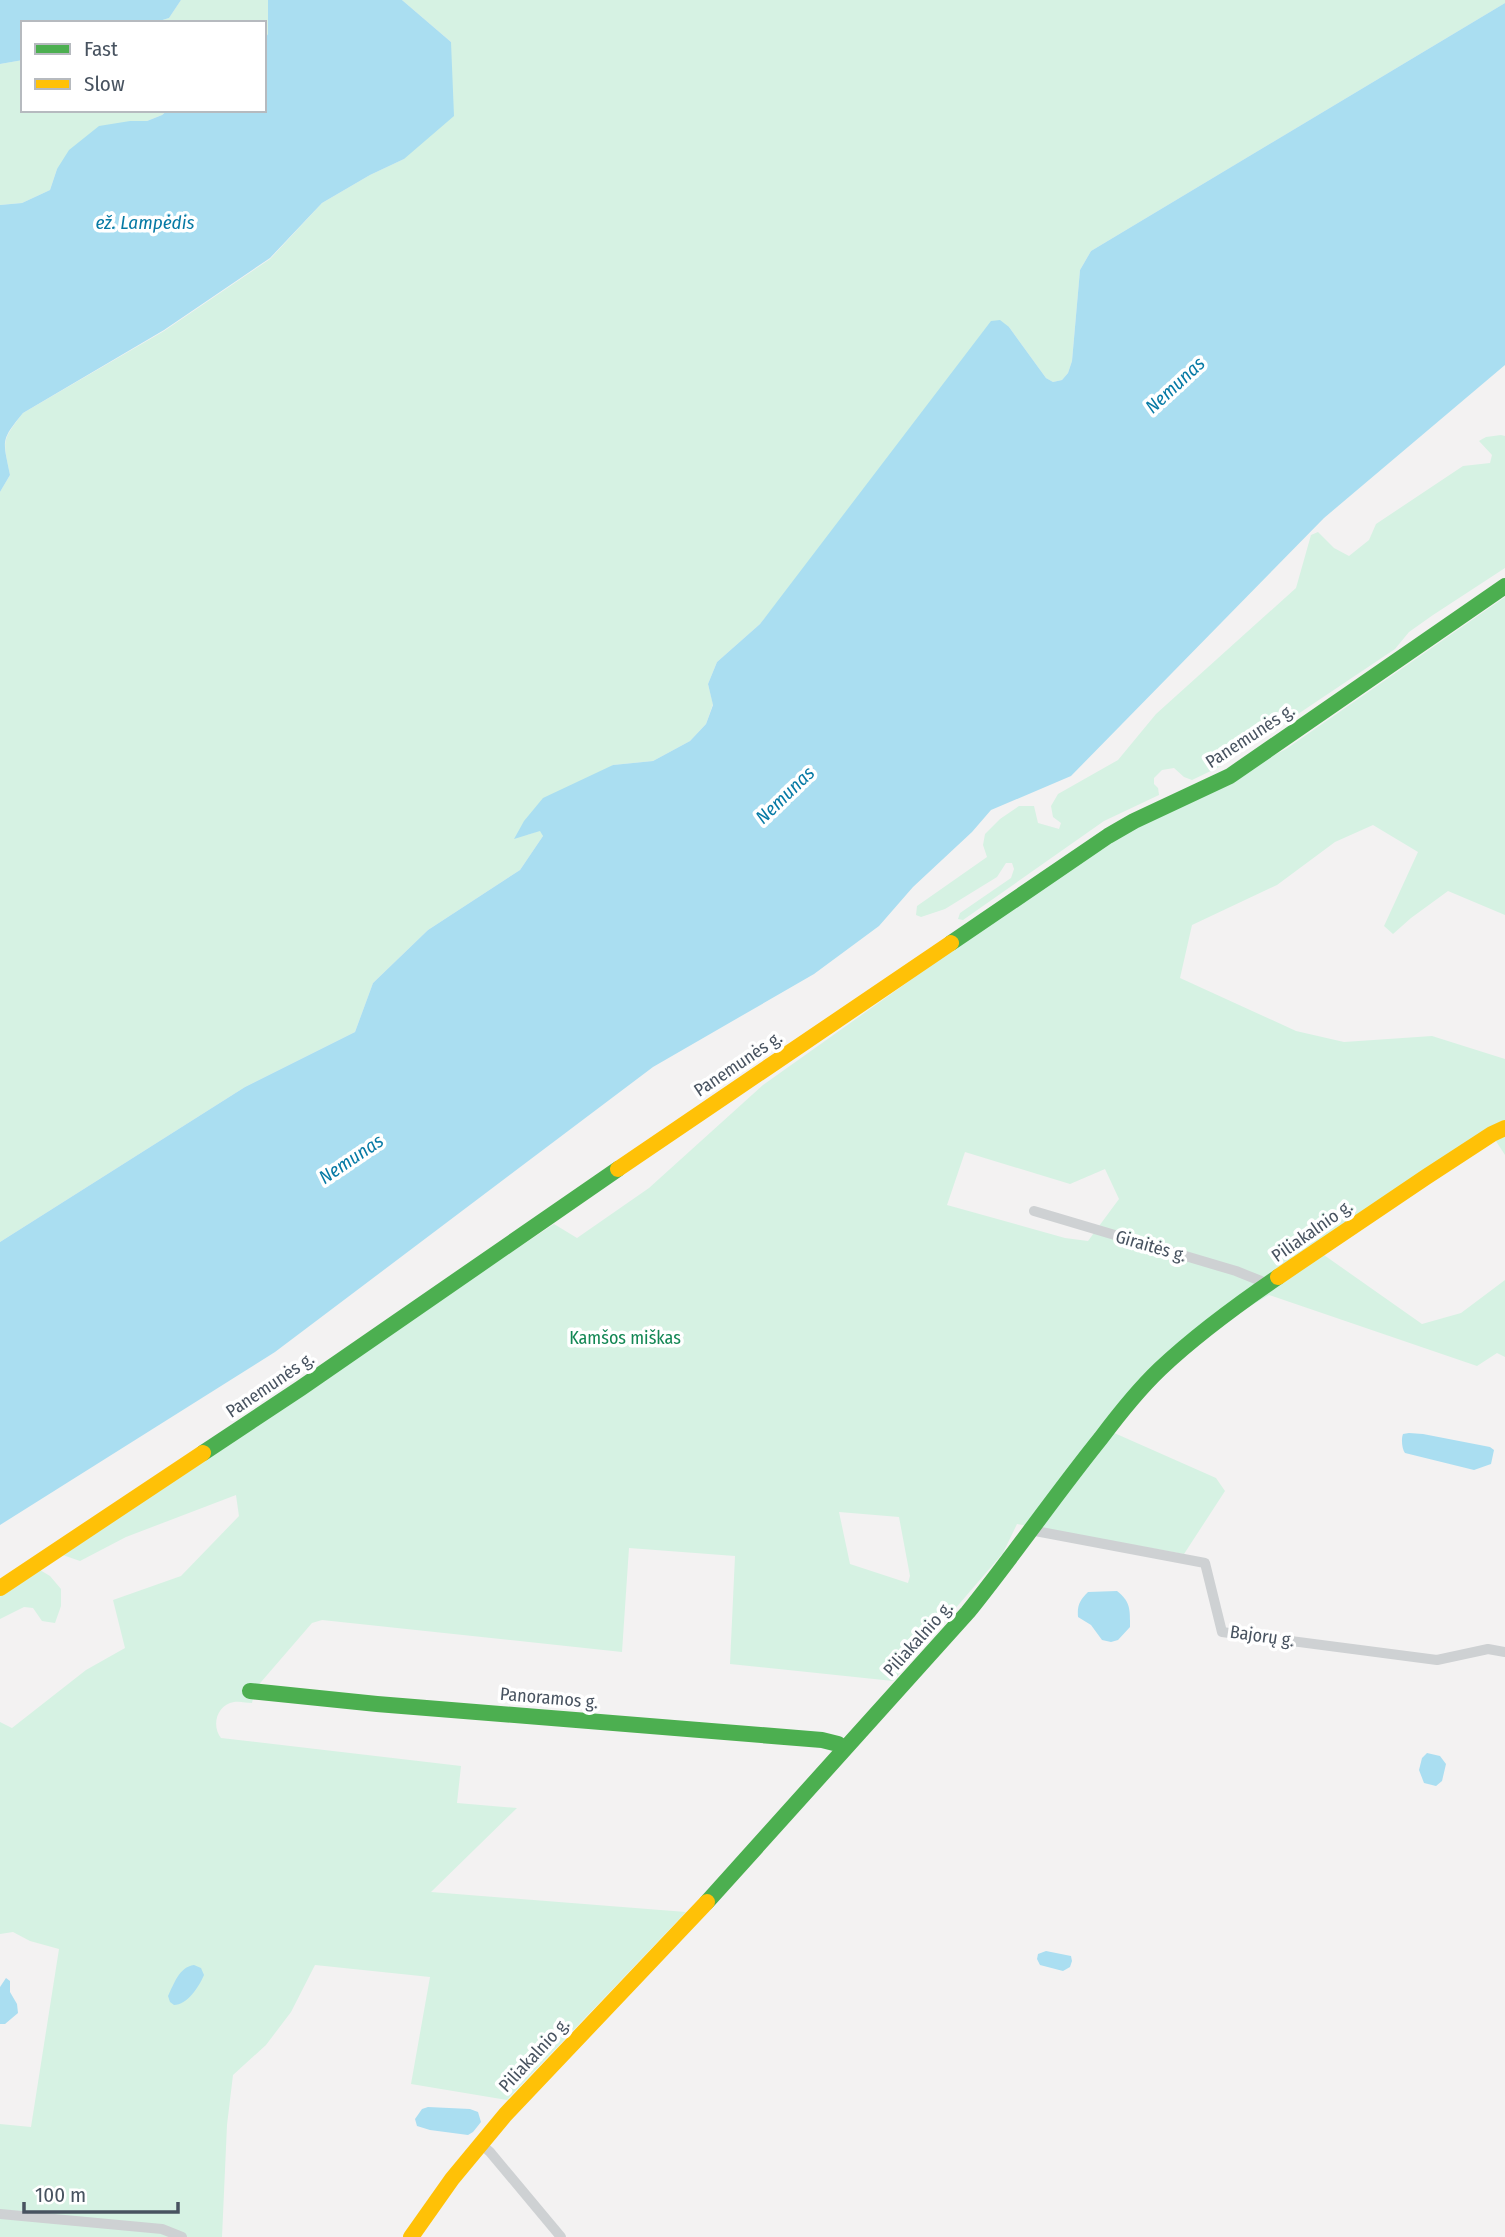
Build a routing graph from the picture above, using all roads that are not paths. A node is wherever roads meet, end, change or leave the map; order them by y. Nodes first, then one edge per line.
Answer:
1 (1505, 586) edge
2 (1505, 1128) edge
3 (1034, 1211) dead end
4 (1264, 1287) junction
5 (1030, 1530) junction
6 (0, 1588) edge
7 (1505, 1652) edge
8 (250, 1690) dead end
9 (844, 1749) junction
10 (481, 2144) junction
11 (0, 2214) edge
12 (182, 2237) edge
13 (411, 2237) edge
14 (561, 2237) edge

1 - 6 street, Panemunės g.
2 - 4 street, Piliakalnio g.
3 - 4 street, Giraitės g.
4 - 5 street, Piliakalnio g.
5 - 7 street, Bajorų g.
5 - 9 street, Piliakalnio g.
8 - 9 street, Panoramos g.
9 - 10 street, Piliakalnio g.
10 - 13 street, Piliakalnio g.
10 - 14 street
11 - 12 street

